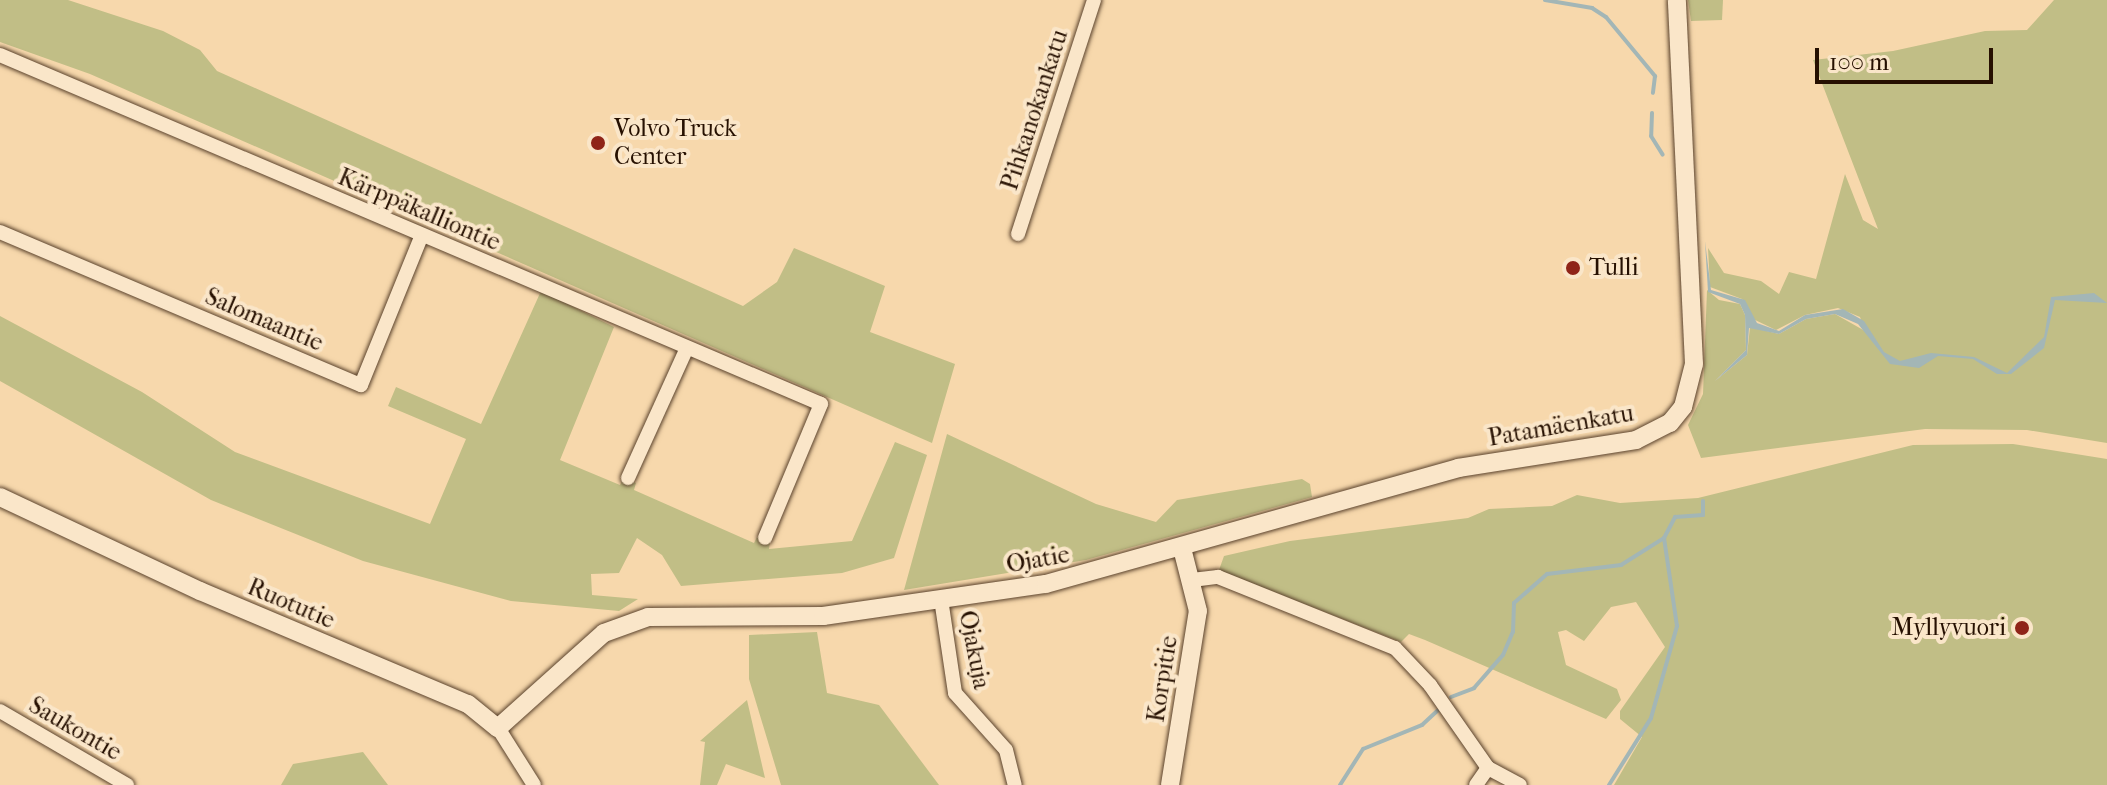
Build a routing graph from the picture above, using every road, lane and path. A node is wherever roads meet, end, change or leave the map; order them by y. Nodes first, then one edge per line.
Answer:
1 (1094, 0) edge
2 (1677, 0) edge
3 (0, 55) edge
4 (0, 232) edge
5 (1018, 234) dead end
6 (422, 235) junction
7 (686, 350) junction
8 (628, 478) dead end
9 (0, 497) edge
10 (765, 538) dead end
11 (1182, 548) junction
12 (1192, 580) junction
13 (941, 599) junction
14 (0, 711) edge
15 (498, 728) junction
16 (1488, 768) junction
17 (127, 785) edge
18 (534, 785) edge
19 (1015, 785) edge
20 (1170, 785) edge
21 (1476, 785) edge
22 (1520, 785) edge

1 - 5 street, Pihkanokankatu
2 - 11 street, Patamäenkatu
3 - 6 street, Kärppäkalliontie
4 - 6 street, Salomaantie
6 - 7 street, Kärppäkalliontie
7 - 8 street
7 - 10 street, Kärppäkalliontie
9 - 15 street, Ruotutie
11 - 12 street
11 - 13 street, Ojatie
12 - 16 street
12 - 20 street, Korpitie
13 - 15 street, Ojatie
13 - 19 street, Ojakuja
14 - 17 street, Saukontie
15 - 18 street, Ruotutie
16 - 21 street
16 - 22 street

